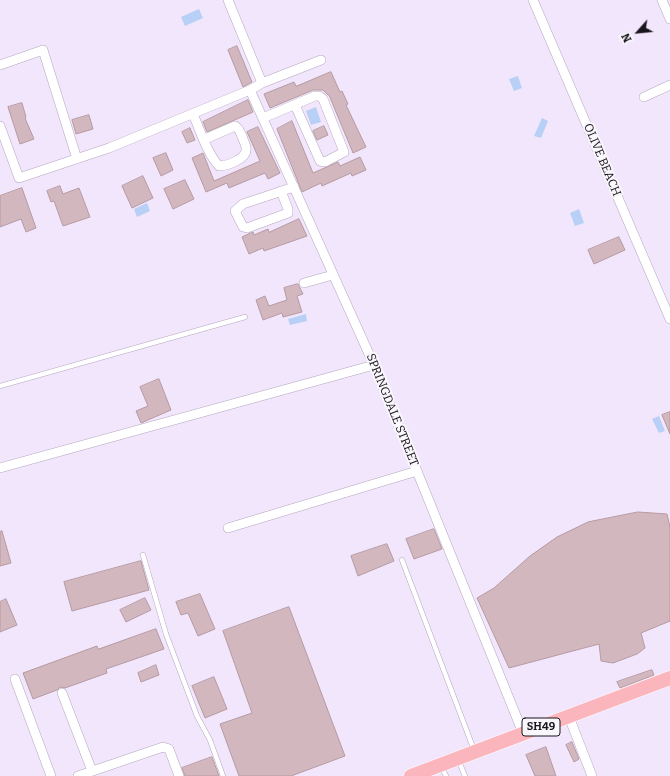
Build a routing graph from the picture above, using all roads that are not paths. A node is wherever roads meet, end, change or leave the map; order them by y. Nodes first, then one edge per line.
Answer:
1 (228, 0) edge
2 (533, 0) edge
3 (662, 0) edge
4 (670, 19) edge
5 (321, 60) dead end
6 (0, 65) edge
7 (262, 83) junction
8 (670, 85) edge
9 (250, 90) junction
10 (644, 97) dead end
11 (295, 105) junction
12 (193, 114) junction
13 (263, 118) junction
14 (0, 126) edge
15 (205, 139) junction
16 (77, 159) junction
17 (294, 187) junction
18 (281, 191) junction
19 (334, 275) junction
20 (304, 283) dead end
21 (245, 317) dead end
22 (670, 319) edge
23 (374, 365) junction
24 (0, 386) edge
25 (0, 468) edge
26 (417, 471) junction
27 (228, 528) dead end
28 (143, 555) dead end
29 (402, 560) dead end
30 (670, 678) edge
31 (15, 679) dead end
32 (670, 685) edge
33 (62, 693) dead end
34 (572, 722) junction
35 (523, 733) junction
36 (475, 752) junction
37 (463, 770) edge
38 (92, 771) junction
39 (445, 773) edge
40 (51, 776) edge
41 (78, 776) edge
42 (179, 776) edge
43 (223, 776) edge
44 (411, 776) edge
45 (428, 776) edge
46 (592, 776) edge

1 - 7 street
2 - 22 street, OLIVE BEACH
3 - 4 street
5 - 7 street
6 - 16 street
7 - 9 street
8 - 10 street
9 - 12 street
9 - 13 street, SPRINGDALE STREET
11 - 11 street
11 - 13 street
12 - 15 street
12 - 16 street
13 - 17 street, SPRINGDALE STREET
14 - 16 street
15 - 15 street
17 - 18 street
17 - 19 street, SPRINGDALE STREET
18 - 18 street
19 - 20 street
19 - 23 street, SPRINGDALE STREET
21 - 24 lane
23 - 25 street
23 - 26 street, SPRINGDALE STREET
26 - 27 street
26 - 35 street, SPRINGDALE STREET
28 - 43 lane
29 - 36 lane
30 - 35 main road, SH49
31 - 40 street
32 - 34 main road, SH49
33 - 38 street
34 - 37 main road, SH49
34 - 46 street
35 - 36 main road, SH49
36 - 44 main road, SH49
37 - 39 main road, SH49
38 - 41 street
38 - 42 street
39 - 45 main road, SH49

